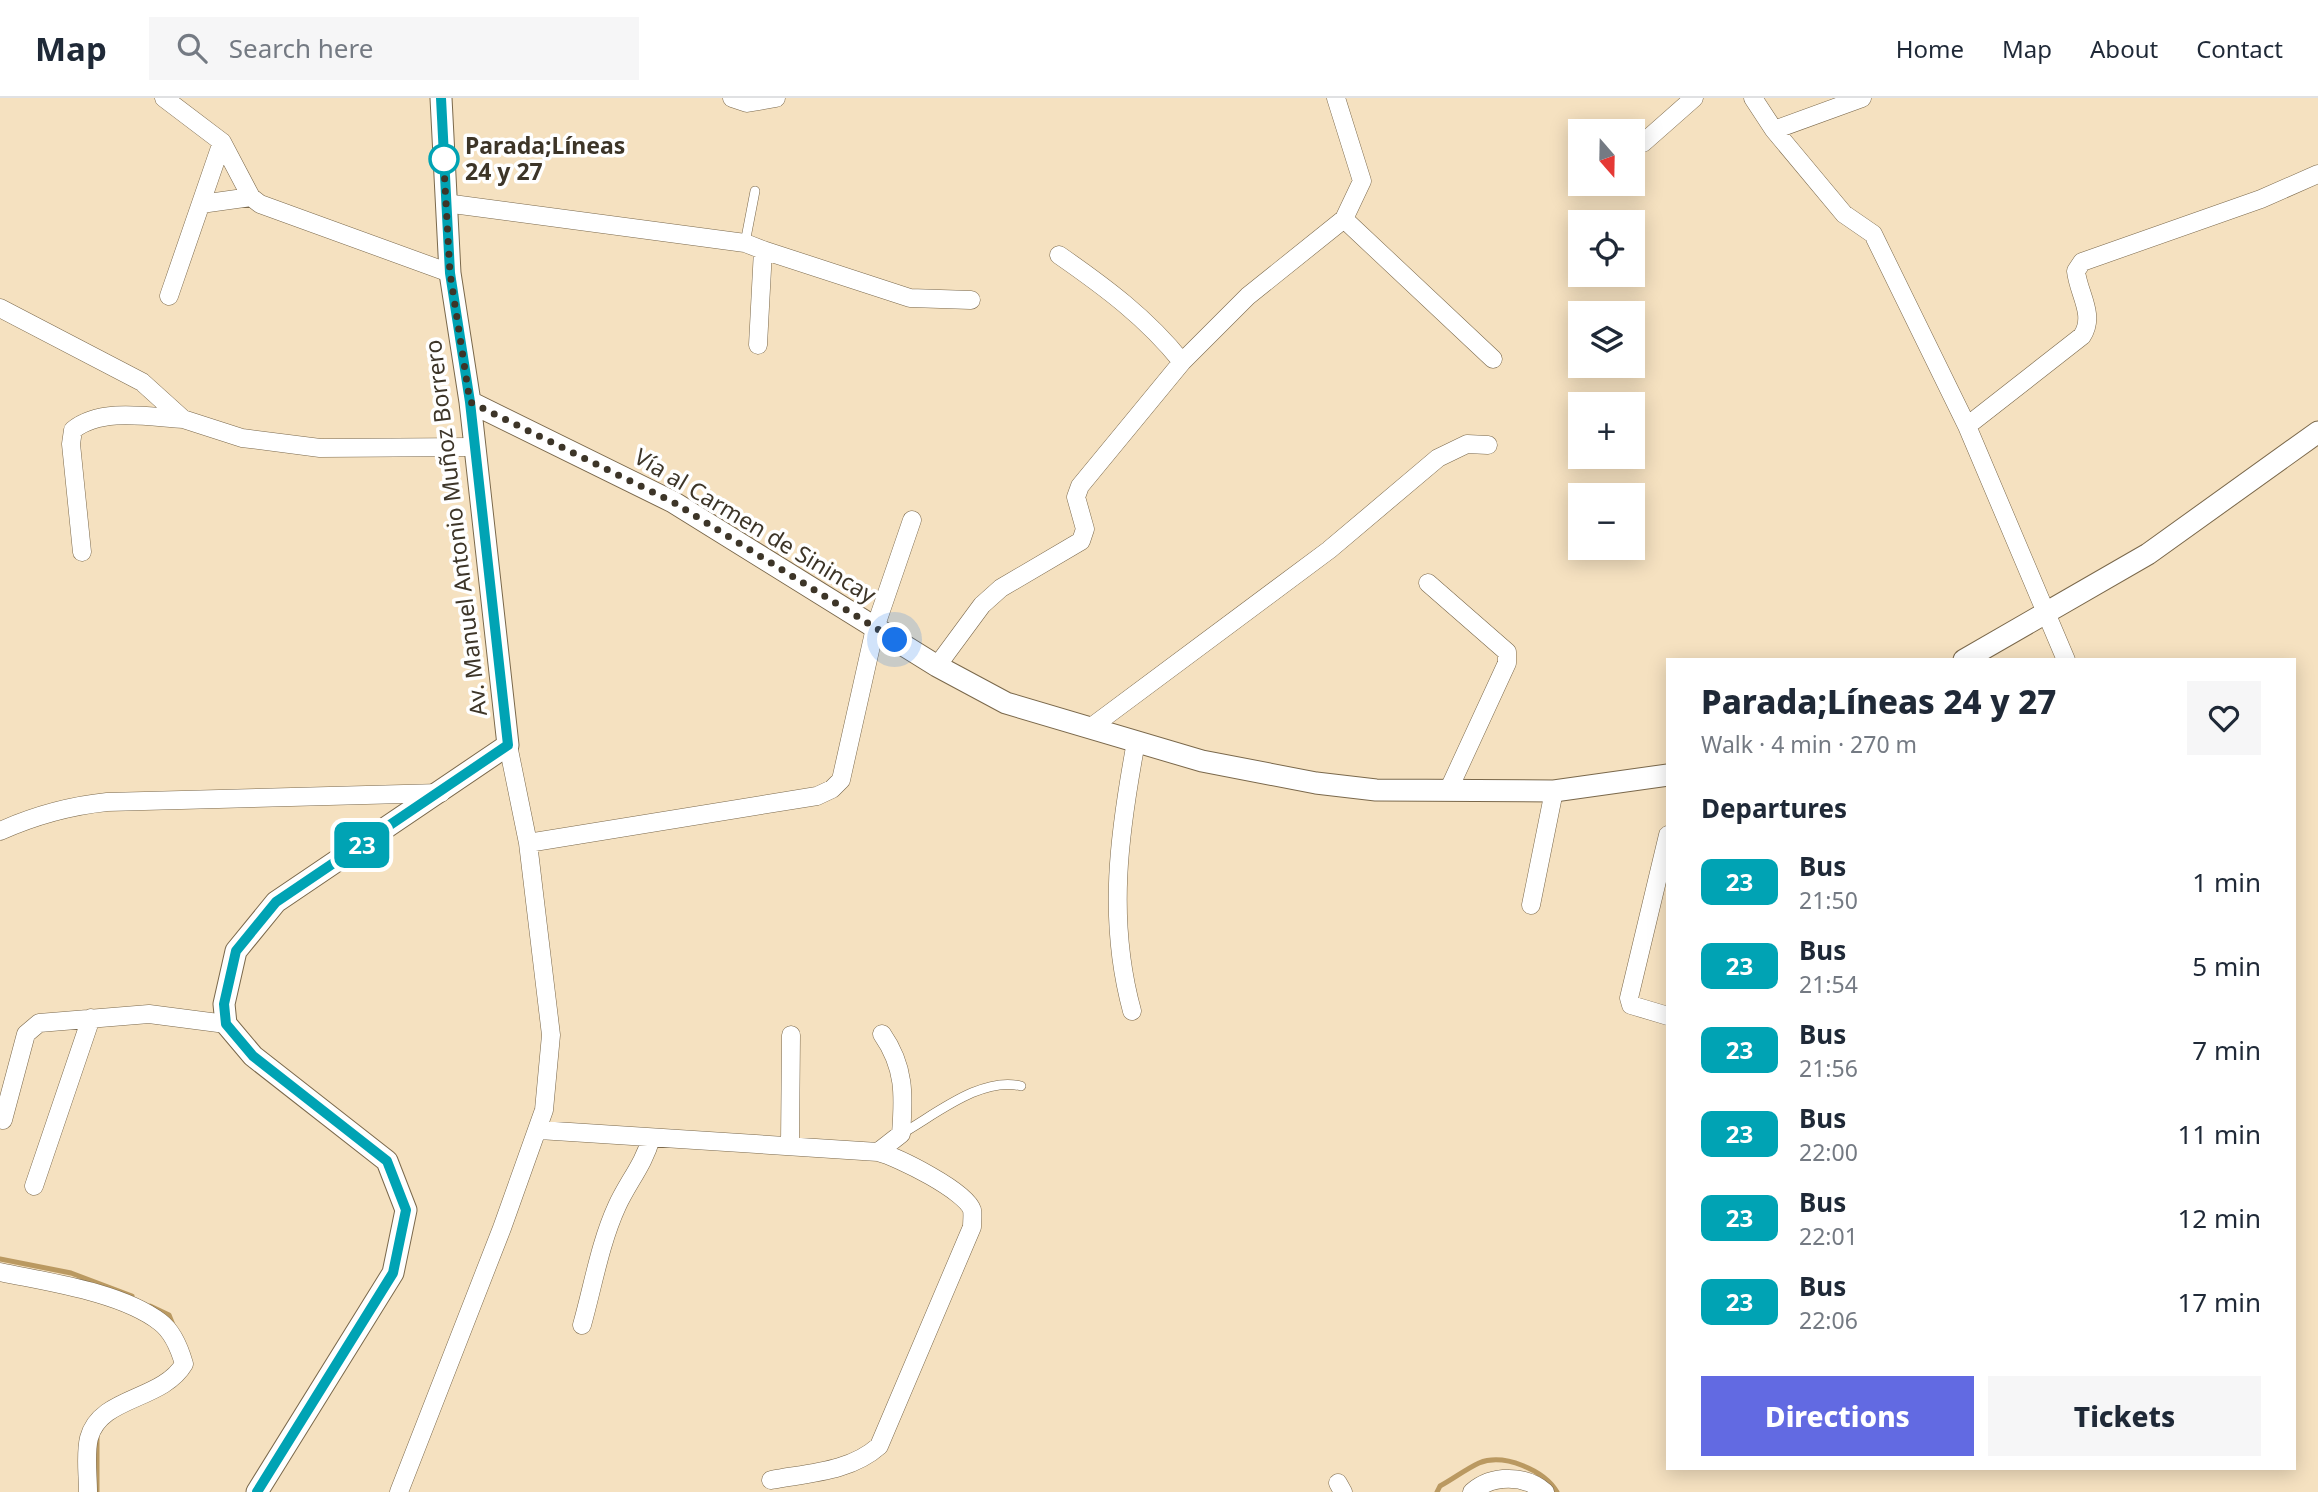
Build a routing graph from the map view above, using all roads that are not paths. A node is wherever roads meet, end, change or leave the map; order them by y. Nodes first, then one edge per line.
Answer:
1 (164, 98) edge
2 (441, 98) edge
3 (732, 98) edge
4 (776, 98) edge
5 (1336, 98) edge
6 (1694, 98) edge
7 (1753, 98) edge
8 (1861, 98) edge
9 (1774, 130) junction
10 (1645, 141) edge
11 (222, 142) junction
12 (2318, 174) edge
13 (755, 191) dead end
14 (251, 197) junction
15 (445, 203) junction
16 (201, 204) junction
17 (1344, 219) junction
18 (745, 243) junction
19 (764, 250) junction
20 (1059, 255) dead end
21 (450, 273) junction
22 (169, 296) dead end
23 (971, 300) dead end
24 (0, 308) edge
25 (758, 345) dead end
26 (1493, 359) dead end
27 (1182, 362) junction
28 (470, 402) junction
29 (183, 419) junction
30 (1968, 426) junction
31 (2318, 432) edge
32 (1488, 445) dead end
33 (474, 447) junction
34 (912, 520) dead end
35 (82, 552) dead end
36 (1428, 583) dead end
37 (2048, 612) junction
38 (875, 628) junction
39 (1971, 658) edge
40 (2065, 658) edge
41 (937, 666) junction
42 (1090, 728) junction
43 (1136, 742) junction
44 (508, 745) junction
45 (1666, 775) edge
46 (1448, 791) junction
47 (1554, 791) junction
48 (441, 793) junction
49 (0, 831) edge
50 (528, 843) junction
51 (1666, 843) edge
52 (1531, 905) dead end
53 (1132, 1010) dead end
54 (1666, 1015) edge
55 (91, 1018) junction
56 (226, 1024) junction
57 (882, 1034) dead end
58 (791, 1035) dead end
59 (1021, 1086) dead end
60 (3, 1119) dead end
61 (539, 1130) junction
62 (901, 1134) junction
63 (650, 1138) junction
64 (790, 1144) junction
65 (878, 1152) junction
66 (34, 1185) dead end
67 (0, 1272) edge
68 (582, 1325) dead end
69 (771, 1480) dead end
70 (88, 1492) edge
71 (257, 1492) edge
72 (399, 1492) edge
73 (1472, 1492) edge
74 (1545, 1492) edge

1 - 11 street
2 - 15 street, Av. Manuel Antonio Muñoz Borrero
3 - 4 street
5 - 17 street
6 - 10 street
7 - 9 street
8 - 9 street
9 - 30 street
11 - 14 street
11 - 16 street
12 - 30 street
13 - 18 lane
14 - 16 street
14 - 21 street
15 - 18 street
15 - 21 street, Av. Manuel Antonio Muñoz Borrero
16 - 22 street
17 - 26 street
17 - 27 street
18 - 19 street
19 - 23 street
19 - 25 street
20 - 27 street
21 - 28 street, Av. Manuel Antonio Muñoz Borrero
24 - 29 street
27 - 41 street
28 - 33 street, Av. Manuel Antonio Muñoz Borrero
28 - 38 street, Vía al Carmen de Sinincay
29 - 33 street
29 - 35 street
30 - 37 street
31 - 37 street
32 - 42 street
33 - 44 street, Av. Manuel Antonio Muñoz Borrero
34 - 38 street
36 - 46 street
37 - 39 street
37 - 40 street
38 - 41 street, Vía al Carmen de Sinincay
38 - 50 street
41 - 42 street, Vía al Carmen de Sinincay
42 - 43 street, Vía al Carmen de Sinincay
43 - 46 street, Vía al Carmen de Sinincay
43 - 53 street
44 - 48 street
44 - 50 street
45 - 47 street, Vía al Carmen de Sinincay
46 - 47 street, Vía al Carmen de Sinincay
47 - 52 street
48 - 49 street
48 - 56 street
50 - 61 street
51 - 54 street
55 - 56 street
55 - 60 street
55 - 66 street
56 - 71 street
57 - 62 street
58 - 64 street
59 - 62 lane
61 - 63 street
61 - 72 street
62 - 65 street
63 - 64 street
63 - 68 street
64 - 65 street
65 - 69 street
67 - 70 street
73 - 74 street

